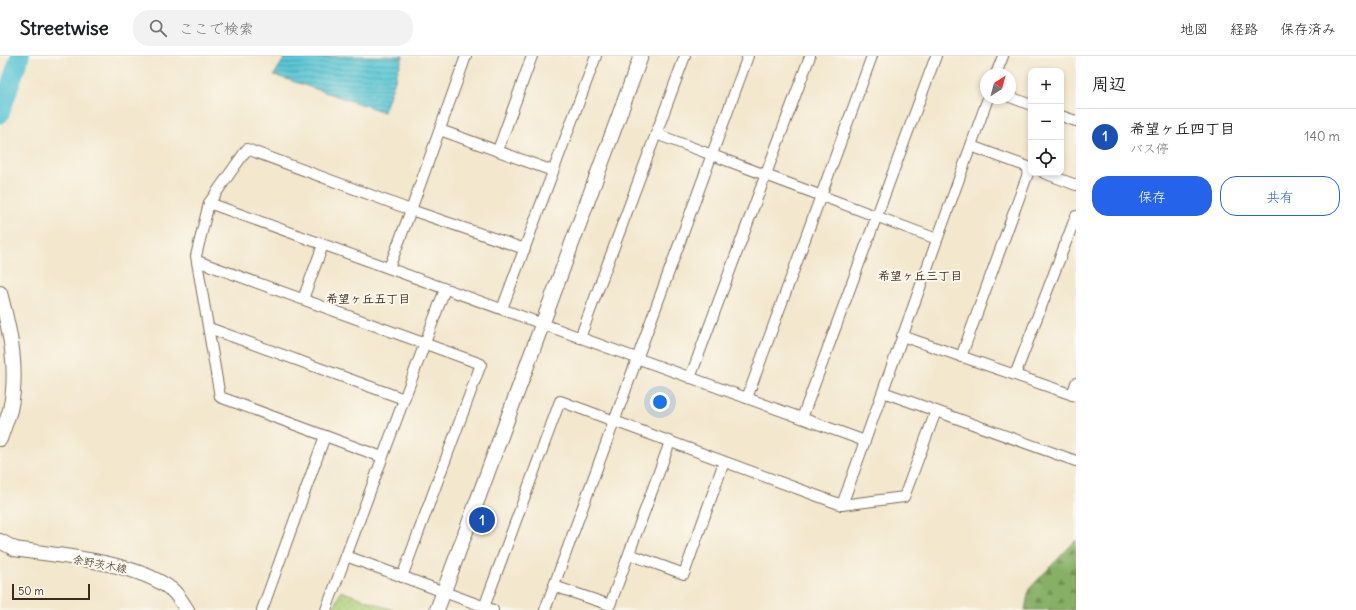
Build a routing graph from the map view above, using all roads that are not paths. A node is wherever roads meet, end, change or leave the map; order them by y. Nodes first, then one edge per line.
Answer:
1 (466, 56) edge
2 (532, 56) edge
3 (596, 56) edge
4 (641, 56) edge
5 (685, 56) edge
6 (748, 56) edge
7 (810, 56) edge
8 (872, 56) edge
9 (936, 56) edge
10 (1003, 56) edge
11 (998, 68) edge
12 (1016, 99) edge
13 (986, 104) edge
14 (1028, 104) edge
15 (1064, 117) edge
16 (1076, 121) edge
17 (440, 130) junction
18 (656, 134) junction
19 (971, 146) junction
20 (498, 150) junction
21 (711, 155) junction
22 (1028, 167) edge
23 (553, 170) junction
24 (1028, 173) edge
25 (766, 175) junction
26 (1052, 176) edge
27 (1076, 185) edge
28 (821, 196) junction
29 (209, 203) junction
30 (411, 210) junction
31 (1076, 216) edge
32 (877, 217) junction
33 (937, 239) junction
34 (323, 244) junction
35 (525, 249) junction
36 (197, 261) junction
37 (389, 268) junction
38 (445, 288) junction
39 (0, 292) edge
40 (303, 299) junction
41 (502, 310) junction
42 (542, 324) junction
43 (209, 328) junction
44 (902, 336) junction
45 (580, 338) junction
46 (424, 344) junction
47 (961, 357) junction
48 (637, 358) junction
49 (1015, 375) junction
50 (690, 378) junction
51 (1076, 383) edge
52 (883, 392) junction
53 (1074, 396) edge
54 (404, 398) junction
55 (748, 398) junction
56 (936, 411) junction
57 (802, 418) junction
58 (614, 421) junction
59 (325, 436) junction
60 (0, 439) edge
61 (865, 441) junction
62 (670, 442) junction
63 (382, 457) junction
64 (1076, 461) edge
65 (724, 462) junction
66 (842, 505) junction
67 (0, 541) edge
68 (629, 554) junction
69 (346, 556) junction
70 (402, 577) junction
71 (554, 586) junction
72 (443, 592) junction
73 (486, 609) edge
74 (187, 610) edge
75 (262, 610) edge
76 (326, 610) edge
77 (437, 610) edge
78 (545, 610) edge

1 - 17 street
2 - 20 street
3 - 23 street
4 - 42 street
5 - 18 street
6 - 21 street
7 - 25 street
8 - 28 street
9 - 32 street
10 - 11 street
12 - 14 street
13 - 19 street
15 - 16 street
17 - 20 street
17 - 30 street
18 - 21 street
18 - 45 street
19 - 22 street
19 - 33 street
20 - 23 street
21 - 25 street
21 - 48 street
23 - 35 street
24 - 47 street
25 - 28 street
25 - 50 street
26 - 27 street
28 - 32 street
28 - 55 street
29 - 30 street
29 - 34 street
29 - 36 street
30 - 35 street
30 - 37 street
31 - 49 street
32 - 33 street
32 - 57 street
33 - 44 street
34 - 37 street
34 - 40 street
35 - 41 street
36 - 40 street
36 - 43 street
37 - 38 street
38 - 41 street
38 - 46 street
39 - 60 street
40 - 46 street
41 - 42 street
42 - 45 street
42 - 72 street
43 - 54 street
43 - 59 street
44 - 47 street
44 - 52 street
45 - 48 street
46 - 54 street
46 - 70 street
47 - 49 street
48 - 50 street
48 - 58 street
49 - 53 street
50 - 55 street
51 - 53 street
52 - 56 street
52 - 61 street
54 - 63 street
55 - 57 street
56 - 64 street
56 - 66 street
57 - 61 street
58 - 62 street
58 - 71 street
58 - 73 street
59 - 63 street
59 - 75 street
61 - 66 street
62 - 65 street
62 - 68 street
63 - 69 street
65 - 66 street
65 - 68 street
67 - 74 street, 余野茨木線
68 - 71 street
69 - 70 street
69 - 76 street
70 - 72 street
71 - 78 street
72 - 73 street
72 - 77 street

